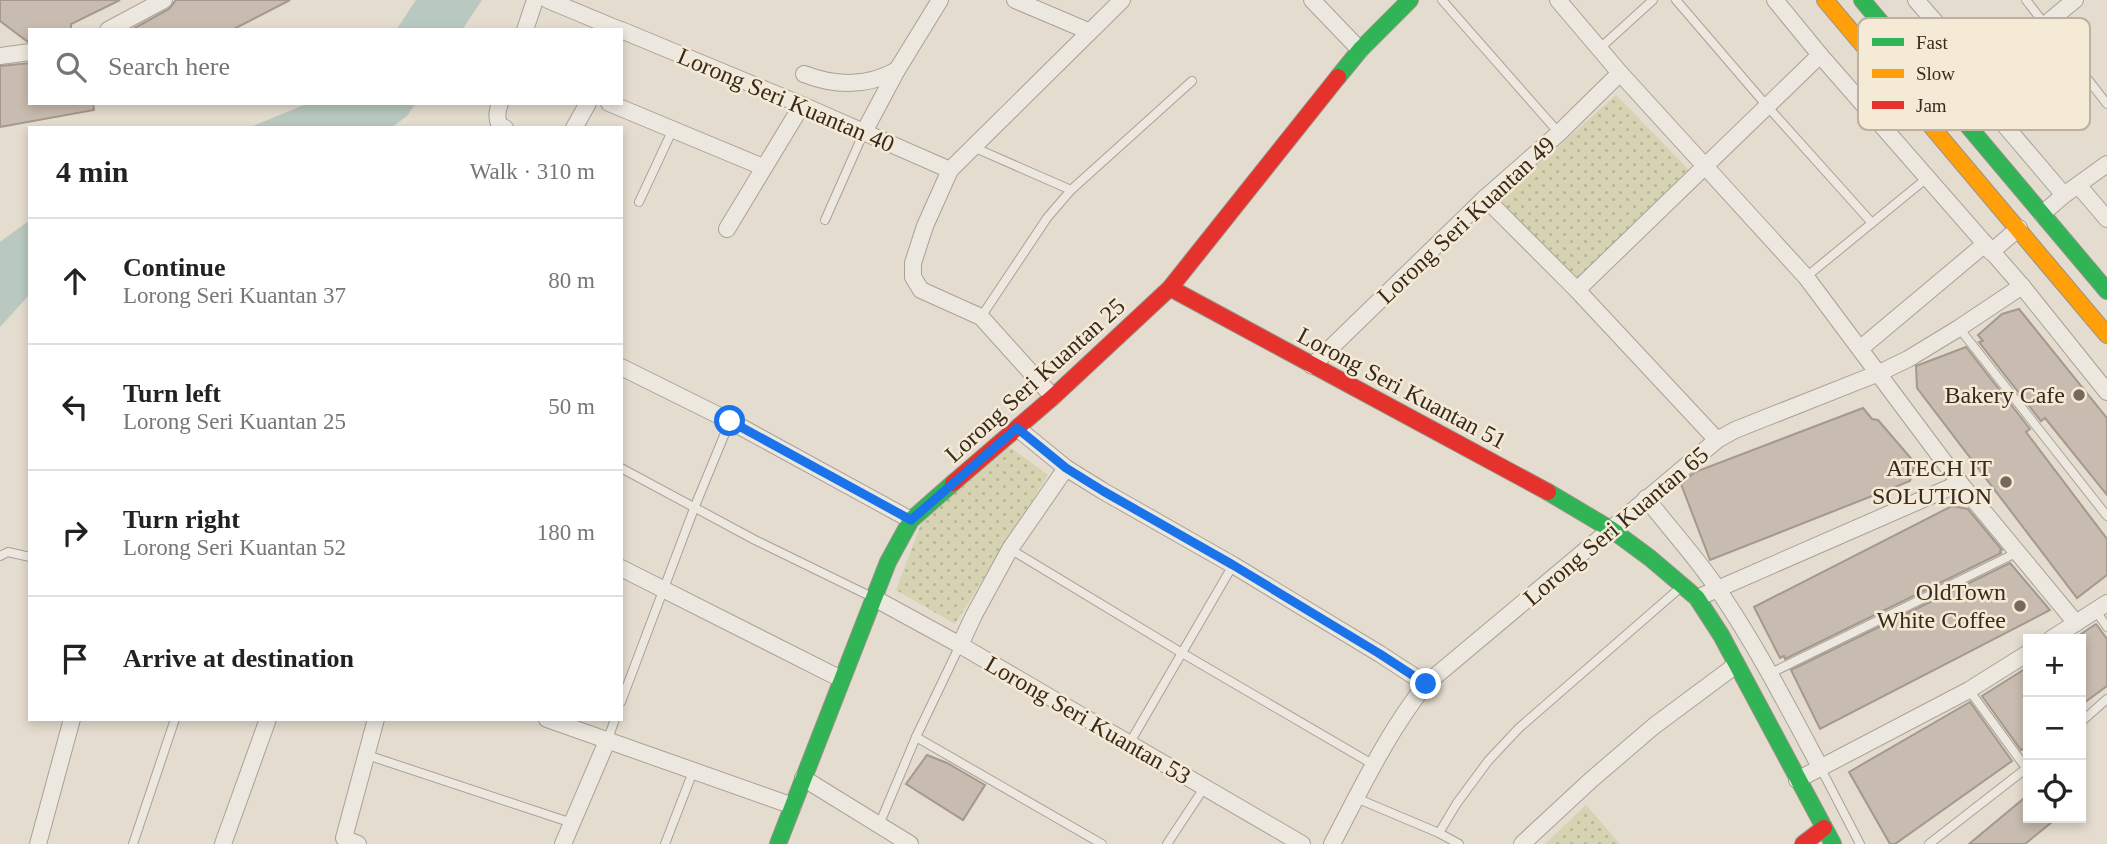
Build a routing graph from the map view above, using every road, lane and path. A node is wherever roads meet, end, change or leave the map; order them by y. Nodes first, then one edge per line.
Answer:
1 (164, 0) edge
2 (535, 0) edge
3 (548, 0) edge
4 (940, 0) edge
5 (1015, 0) edge
6 (1122, 0) edge
7 (1312, 0) edge
8 (1410, 0) edge
9 (1442, 0) edge
10 (1558, 0) edge
11 (1653, 0) edge
12 (1676, 0) edge
13 (1775, 0) edge
14 (1825, 0) edge
15 (1862, 0) edge
16 (1916, 0) edge
17 (2026, 0) edge
18 (2075, 0) edge
19 (1877, 18) edge
20 (1929, 18) edge
21 (2041, 18) edge
22 (2052, 18) edge
23 (112, 28) edge
24 (526, 28) edge
25 (609, 28) edge
26 (1088, 31) junction
27 (623, 34) edge
28 (1858, 39) edge
29 (1599, 49) junction
30 (1360, 50) junction
31 (28, 52) edge
32 (0, 55) edge
33 (1820, 55) junction
34 (897, 70) junction
35 (1620, 73) junction
36 (804, 74) dead end
37 (1192, 80) dead end
38 (2090, 82) edge
39 (1858, 99) edge
40 (2107, 104) edge
41 (499, 105) edge
42 (587, 105) edge
43 (614, 105) edge
44 (802, 105) junction
45 (1767, 106) junction
46 (500, 126) edge
47 (575, 126) edge
48 (673, 130) junction
49 (1885, 130) edge
50 (1936, 130) edge
51 (1972, 130) edge
52 (2014, 130) edge
53 (864, 132) junction
54 (1559, 133) junction
55 (973, 147) junction
56 (2107, 164) edge
57 (763, 167) junction
58 (1705, 167) junction
59 (950, 170) junction
60 (1927, 178) junction
61 (2078, 185) junction
62 (1071, 190) junction
63 (2064, 195) junction
64 (1485, 198) junction
65 (639, 202) dead end
66 (2042, 214) junction
67 (2107, 219) edge
68 (825, 220) dead end
69 (1872, 223) junction
70 (2019, 228) junction
71 (727, 229) dead end
72 (1988, 248) junction
73 (1806, 277) junction
74 (2022, 286) junction
75 (1170, 288) junction
76 (1577, 290) junction
77 (2107, 291) edge
78 (981, 317) junction
79 (1959, 328) junction
80 (2107, 335) edge
81 (1860, 348) junction
82 (1312, 366) junction
83 (623, 368) edge
84 (1879, 373) junction
85 (2107, 392) edge
86 (1053, 397) junction
87 (730, 421) junction
88 (1017, 428) junction
89 (1717, 440) junction
90 (1066, 468) junction
91 (623, 469) edge
92 (1960, 483) junction
93 (1646, 498) junction
94 (695, 506) junction
95 (2107, 516) edge
96 (911, 520) junction
97 (1612, 530) junction
98 (1010, 549) junction
99 (2018, 552) junction
100 (0, 556) edge
101 (28, 557) edge
102 (1233, 565) junction
103 (623, 569) edge
104 (1683, 586) junction
105 (1717, 588) junction
106 (663, 589) junction
107 (874, 598) junction
108 (1697, 598) junction
109 (2101, 607) edge
110 (2076, 623) junction
111 (2107, 627) edge
112 (2059, 634) edge
113 (960, 645) junction
114 (1181, 653) junction
115 (2023, 656) edge
116 (1736, 666) junction
117 (1771, 673) junction
118 (841, 680) junction
119 (1426, 684) junction
120 (1969, 690) junction
121 (623, 697) edge
122 (2107, 699) edge
123 (2086, 718) edge
124 (71, 721) edge
125 (174, 721) edge
126 (267, 721) edge
127 (376, 721) edge
128 (553, 721) edge
129 (614, 721) edge
130 (916, 737) junction
131 (608, 739) junction
132 (1129, 744) junction
133 (367, 755) junction
134 (2023, 763) edge
135 (1374, 765) junction
136 (1820, 766) junction
137 (694, 769) junction
138 (2023, 771) edge
139 (803, 778) junction
140 (1797, 780) junction
141 (1204, 788) junction
142 (1356, 798) junction
143 (793, 806) junction
144 (572, 823) junction
145 (880, 825) junction
146 (1824, 828) junction
147 (1439, 833) junction
148 (38, 844) edge
149 (133, 844) edge
150 (223, 844) edge
151 (358, 844) edge
152 (563, 844) edge
153 (665, 844) edge
154 (778, 844) edge
155 (910, 844) edge
156 (1102, 844) edge
157 (1167, 844) edge
158 (1302, 844) edge
159 (1332, 844) edge
160 (1460, 844) edge
161 (1522, 844) edge
162 (1803, 844) edge
163 (1833, 844) edge
164 (1860, 844) edge
165 (1929, 844) edge

1 - 23 street
2 - 24 street
3 - 25 street, Lorong Seri Kuantan 40
4 - 34 street
5 - 26 street
6 - 26 street
7 - 30 street
8 - 30 main road, Lorong Seri Kuantan 25
9 - 54 lane
10 - 29 street
11 - 29 lane
12 - 45 lane
13 - 33 street
14 - 28 main road
15 - 19 main road
16 - 20 street
17 - 21 lane
18 - 22 street
26 - 55 street
27 - 44 street, Lorong Seri Kuantan 40
29 - 35 street
30 - 75 main road, Lorong Seri Kuantan 25
31 - 32 street
33 - 39 street
33 - 45 street
34 - 36 street
34 - 53 street
35 - 54 street, Lorong Seri Kuantan 49
35 - 58 street
37 - 62 lane
38 - 40 lane
41 - 46 street
42 - 47 street
43 - 48 street
44 - 53 street, Lorong Seri Kuantan 40
44 - 57 street
45 - 58 street
45 - 69 lane
48 - 57 street
48 - 65 lane
49 - 60 street
50 - 70 main road
51 - 66 main road
52 - 63 street
53 - 59 street, Lorong Seri Kuantan 40
53 - 68 lane
54 - 64 street, Lorong Seri Kuantan 49
55 - 59 street
55 - 62 lane
56 - 61 street
57 - 71 street
58 - 73 street
58 - 76 street
59 - 78 street
60 - 69 lane
60 - 72 street
61 - 63 street
61 - 67 street
62 - 78 lane
63 - 66 street
64 - 76 street
64 - 82 street, Lorong Seri Kuantan 49
66 - 77 main road
69 - 73 lane
70 - 72 street
70 - 80 main road
72 - 74 street
72 - 81 street
73 - 81 street
74 - 79 street, Lorong Seri Kuantan 65
74 - 85 street
75 - 82 main road, Lorong Seri Kuantan 51
75 - 86 main road, Lorong Seri Kuantan 25
76 - 89 street
78 - 86 street
79 - 84 street, Lorong Seri Kuantan 65
79 - 95 lane
81 - 84 street
82 - 97 main road, Lorong Seri Kuantan 51
83 - 87 street
84 - 89 street, Lorong Seri Kuantan 65
84 - 92 street
86 - 88 main road, Lorong Seri Kuantan 25
87 - 94 lane
87 - 96 street
88 - 90 street
88 - 96 main road, Lorong Seri Kuantan 25
89 - 93 street, Lorong Seri Kuantan 65
90 - 98 street
90 - 102 street
91 - 94 lane
92 - 99 street
92 - 105 street
93 - 97 street, Lorong Seri Kuantan 65
93 - 105 street
94 - 106 lane
94 - 107 lane
96 - 107 main road, Lorong Seri Kuantan 25
97 - 104 main road, Lorong Seri Kuantan 51
97 - 119 street, Lorong Seri Kuantan 65
98 - 113 street
98 - 114 lane
99 - 110 street
99 - 117 lane
100 - 101 lane
102 - 114 lane
102 - 119 street
103 - 106 street
104 - 108 main road, Lorong Seri Kuantan 51
104 - 147 lane
105 - 108 street
105 - 117 street
106 - 118 street
106 - 121 lane
107 - 113 street, Lorong Seri Kuantan 53
107 - 118 main road, Lorong Seri Kuantan 25
108 - 116 main road, Lorong Seri Kuantan 51
109 - 110 street
109 - 111 lane
110 - 112 street
113 - 130 lane
113 - 132 street, Lorong Seri Kuantan 53
114 - 132 lane
114 - 135 lane
115 - 120 street
116 - 140 main road, Lorong Seri Kuantan 51
116 - 161 street
117 - 136 street
118 - 139 main road, Lorong Seri Kuantan 25
119 - 135 street, Lorong Seri Kuantan 65
120 - 134 lane
120 - 136 street
122 - 123 lane
124 - 148 street
125 - 149 lane
126 - 150 street
127 - 133 street
128 - 131 street
129 - 131 lane
130 - 145 lane
130 - 156 lane
131 - 137 street
131 - 144 street
132 - 141 street, Lorong Seri Kuantan 53
133 - 144 lane
133 - 151 street
135 - 142 street, Lorong Seri Kuantan 65
136 - 140 street
136 - 164 lane
137 - 143 street
137 - 153 lane
138 - 165 lane
139 - 143 main road, Lorong Seri Kuantan 25
139 - 145 street
140 - 146 main road, Lorong Seri Kuantan 51
141 - 157 lane
141 - 158 street, Lorong Seri Kuantan 53
142 - 147 lane
142 - 159 street, Lorong Seri Kuantan 65
143 - 154 main road, Lorong Seri Kuantan 25
144 - 152 street
145 - 155 street
146 - 162 main road
146 - 163 main road, Lorong Seri Kuantan 51
147 - 160 lane

